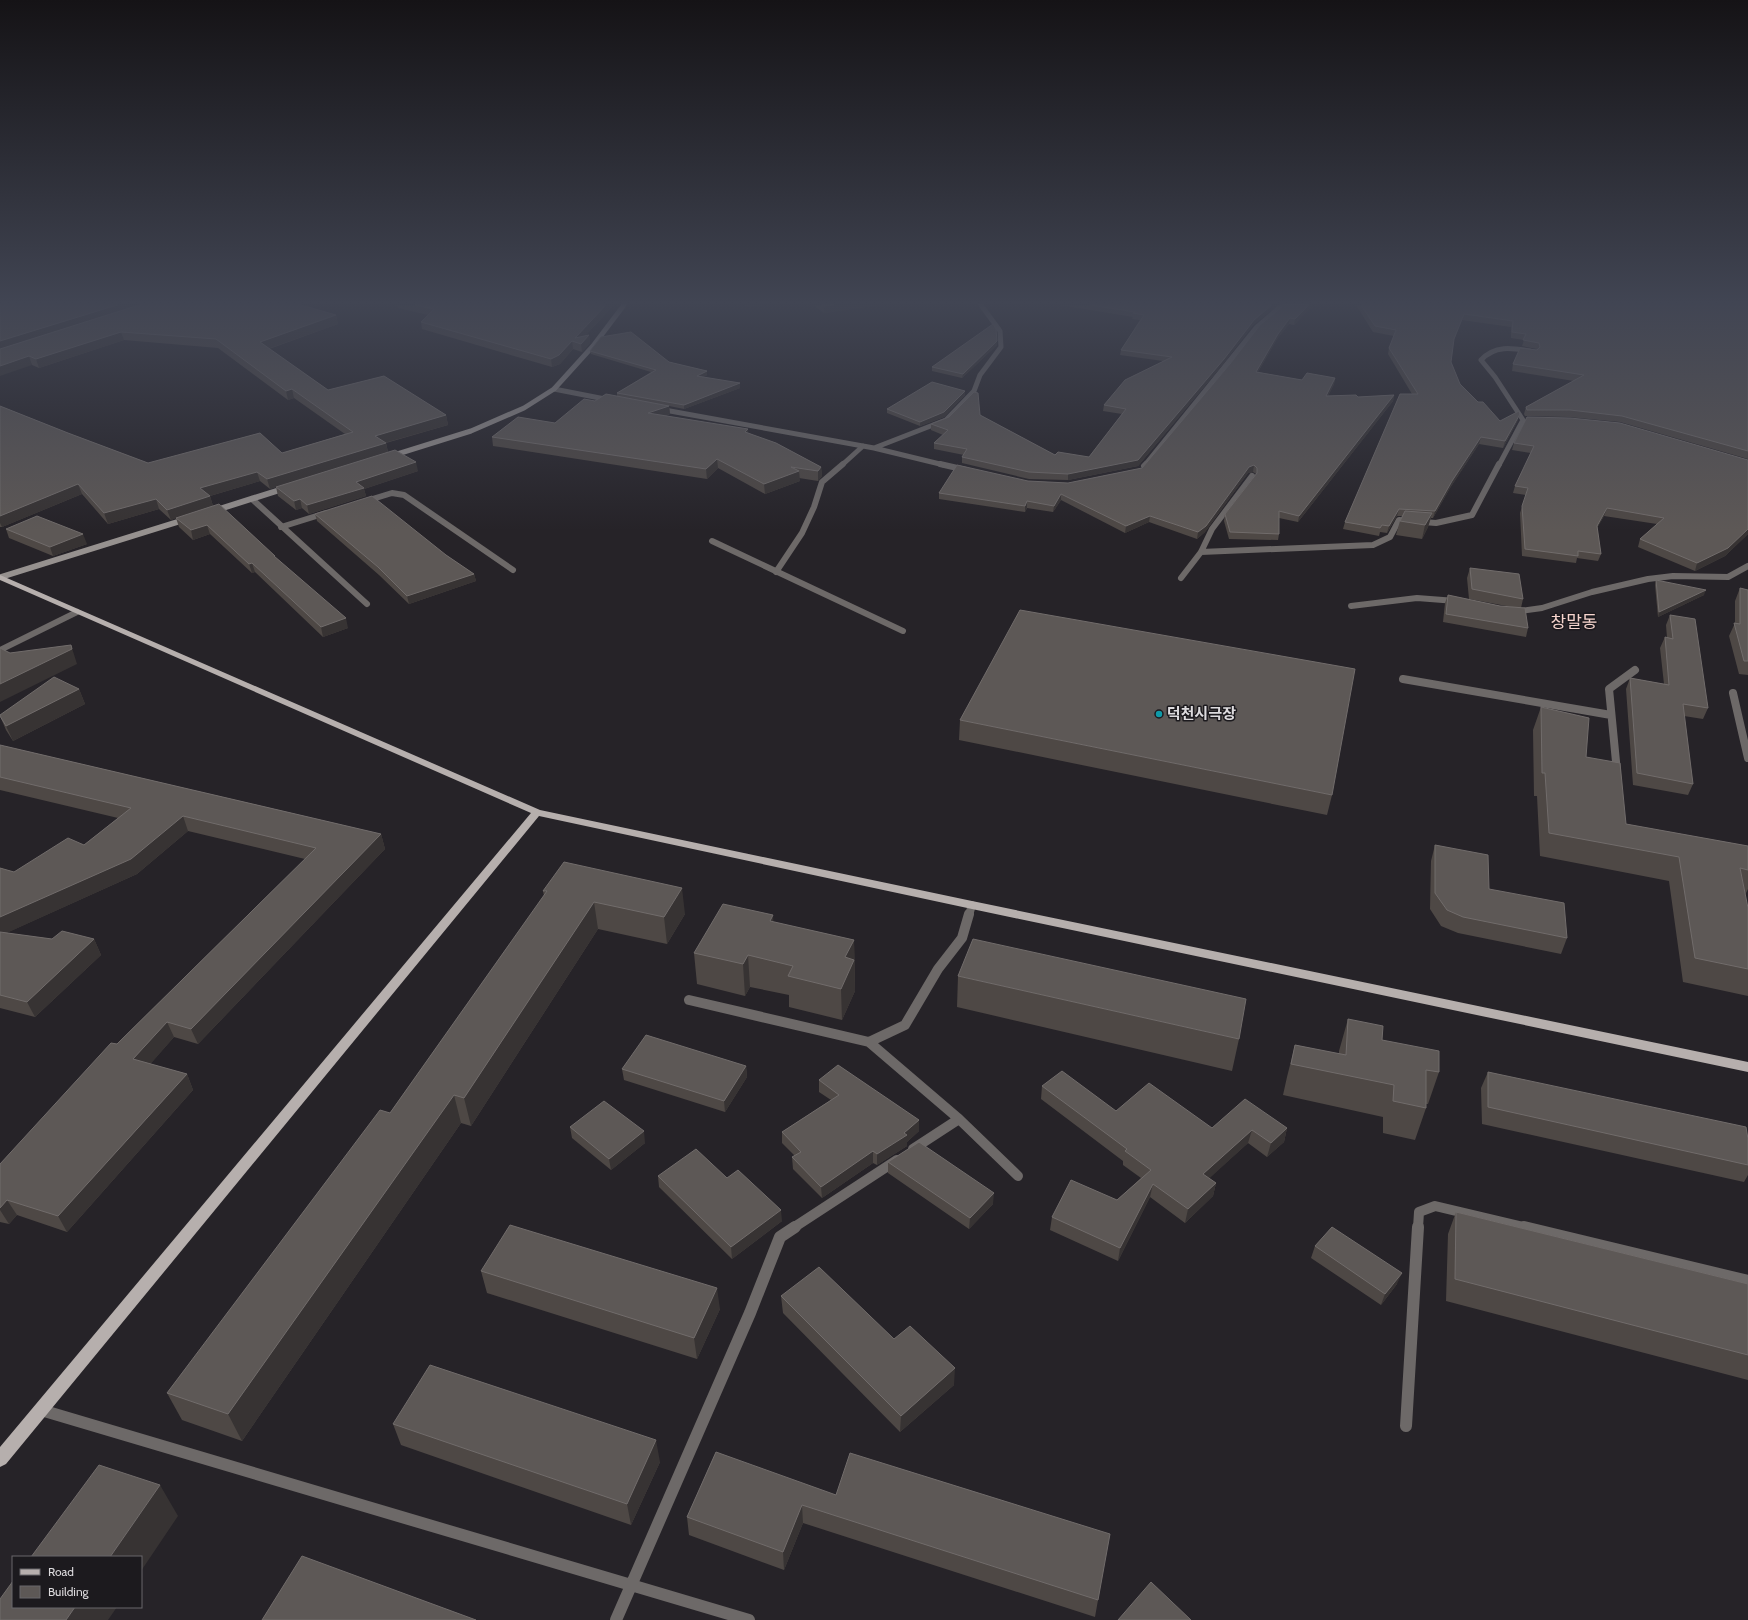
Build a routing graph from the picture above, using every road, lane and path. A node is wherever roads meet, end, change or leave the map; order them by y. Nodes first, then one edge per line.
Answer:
1 (562, 381) edge
2 (978, 381) edge
3 (1215, 381) edge
4 (1498, 381) edge
5 (554, 390) junction
6 (616, 401) edge
7 (654, 408) edge
8 (1523, 420) junction
9 (1530, 421) edge
10 (863, 446) junction
11 (874, 448) junction
12 (388, 457) edge
13 (1140, 470) edge
14 (974, 472) edge
15 (1252, 476) edge
16 (290, 487) edge
17 (252, 499) junction
18 (362, 502) edge
19 (333, 511) edge
20 (207, 513) edge
21 (192, 518) edge
22 (281, 527) junction
23 (712, 542) dead end
24 (1201, 552) junction
25 (1748, 566) edge
26 (513, 570) dead end
27 (776, 572) junction
28 (0, 577) edge
29 (1181, 578) dead end
30 (1464, 602) edge
31 (367, 604) dead end
32 (1351, 606) dead end
33 (1505, 611) edge
34 (77, 612) junction
35 (903, 631) dead end
36 (0, 650) edge
37 (1635, 670) dead end
38 (1403, 679) dead end
39 (1732, 693) dead end
40 (1611, 715) junction
41 (1748, 758) edge
42 (1617, 777) edge
43 (537, 812) junction
44 (972, 906) junction
45 (689, 1000) dead end
46 (869, 1042) junction
47 (1748, 1067) edge
48 (959, 1119) junction
49 (1018, 1176) dead end
50 (1748, 1281) edge
51 (41, 1410) junction
52 (1406, 1426) dead end
53 (0, 1459) edge
54 (632, 1585) junction
55 (616, 1620) edge
56 (748, 1620) edge

1 - 5 street
2 - 11 street
3 - 13 street
4 - 8 street
5 - 6 street
5 - 12 street
7 - 10 street
8 - 9 street
8 - 24 street
10 - 11 street
10 - 27 street
11 - 14 street
15 - 24 street
16 - 17 street
17 - 20 street
17 - 22 street
18 - 26 street
19 - 22 street
21 - 28 street
22 - 31 street
23 - 27 street
24 - 29 street
25 - 33 street
27 - 35 street
28 - 34 main road
30 - 32 street
34 - 36 street
34 - 43 main road
37 - 40 street
38 - 40 street
39 - 41 street
40 - 42 street
43 - 44 main road
43 - 51 main road
44 - 46 street
44 - 47 main road
45 - 46 street
46 - 48 street
48 - 49 street
48 - 54 street
50 - 52 street
51 - 53 main road
51 - 54 street
54 - 55 street
54 - 56 street

